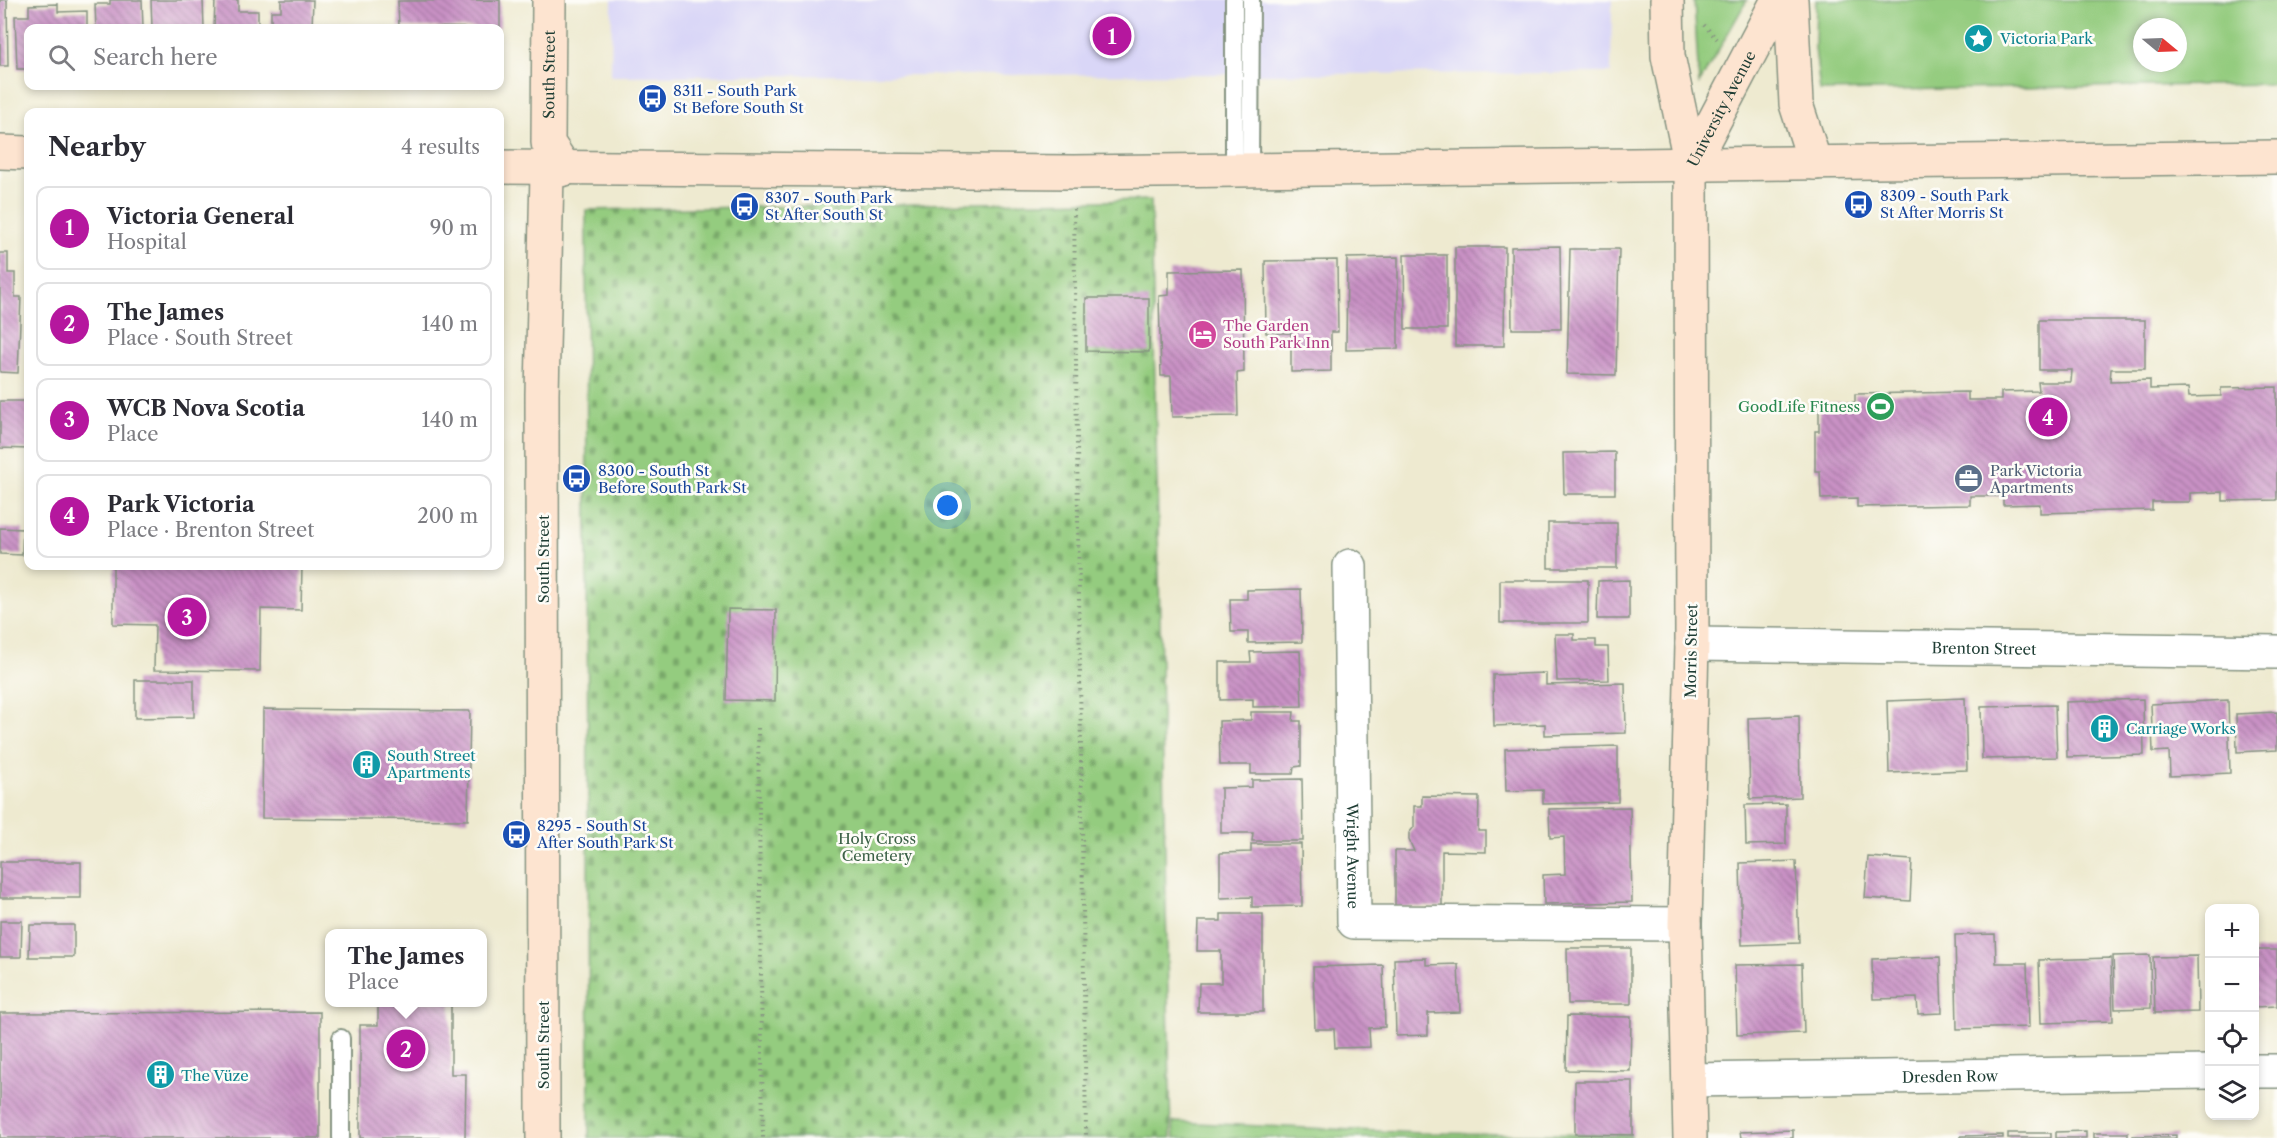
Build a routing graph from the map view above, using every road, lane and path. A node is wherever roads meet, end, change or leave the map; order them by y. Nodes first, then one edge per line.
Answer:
1 (549, 0) edge
2 (1233, 0) edge
3 (1251, 0) edge
4 (1667, 0) edge
5 (1778, 0) edge
6 (1791, 0) edge
7 (1696, 16) dead end
8 (1743, 66) junction
9 (0, 152) edge
10 (24, 153) edge
11 (2277, 157) edge
12 (1815, 163) junction
13 (1691, 165) junction
14 (504, 167) edge
15 (566, 169) junction
16 (1242, 170) junction
17 (1074, 172) junction
18 (1350, 566) dead end
19 (1692, 644) junction
20 (2277, 652) edge
21 (758, 728) dead end
22 (1685, 924) junction
23 (341, 1038) dead end
24 (2259, 1071) edge
25 (2277, 1071) edge
26 (2205, 1072) edge
27 (1689, 1080) junction
28 (341, 1138) edge
29 (543, 1138) edge
30 (763, 1138) edge
31 (1086, 1138) edge
32 (1690, 1138) edge

1 - 15 street, South Street
2 - 16 lane
3 - 16 lane
4 - 13 street, University Avenue
5 - 8 street, University Avenue
6 - 12 street
7 - 8 path
8 - 13 street, University Avenue
9 - 10 street
11 - 12 street
12 - 13 street
13 - 16 street
13 - 19 street, Morris Street
14 - 15 street
15 - 17 street
15 - 29 street, South Street
16 - 17 street
17 - 31 path
18 - 22 street, Wright Avenue
19 - 20 street, Brenton Street
19 - 22 street, Morris Street
21 - 30 path
22 - 27 street, Morris Street
23 - 28 lane
24 - 25 street
26 - 27 street, Dresden Row
27 - 32 street, Morris Street

